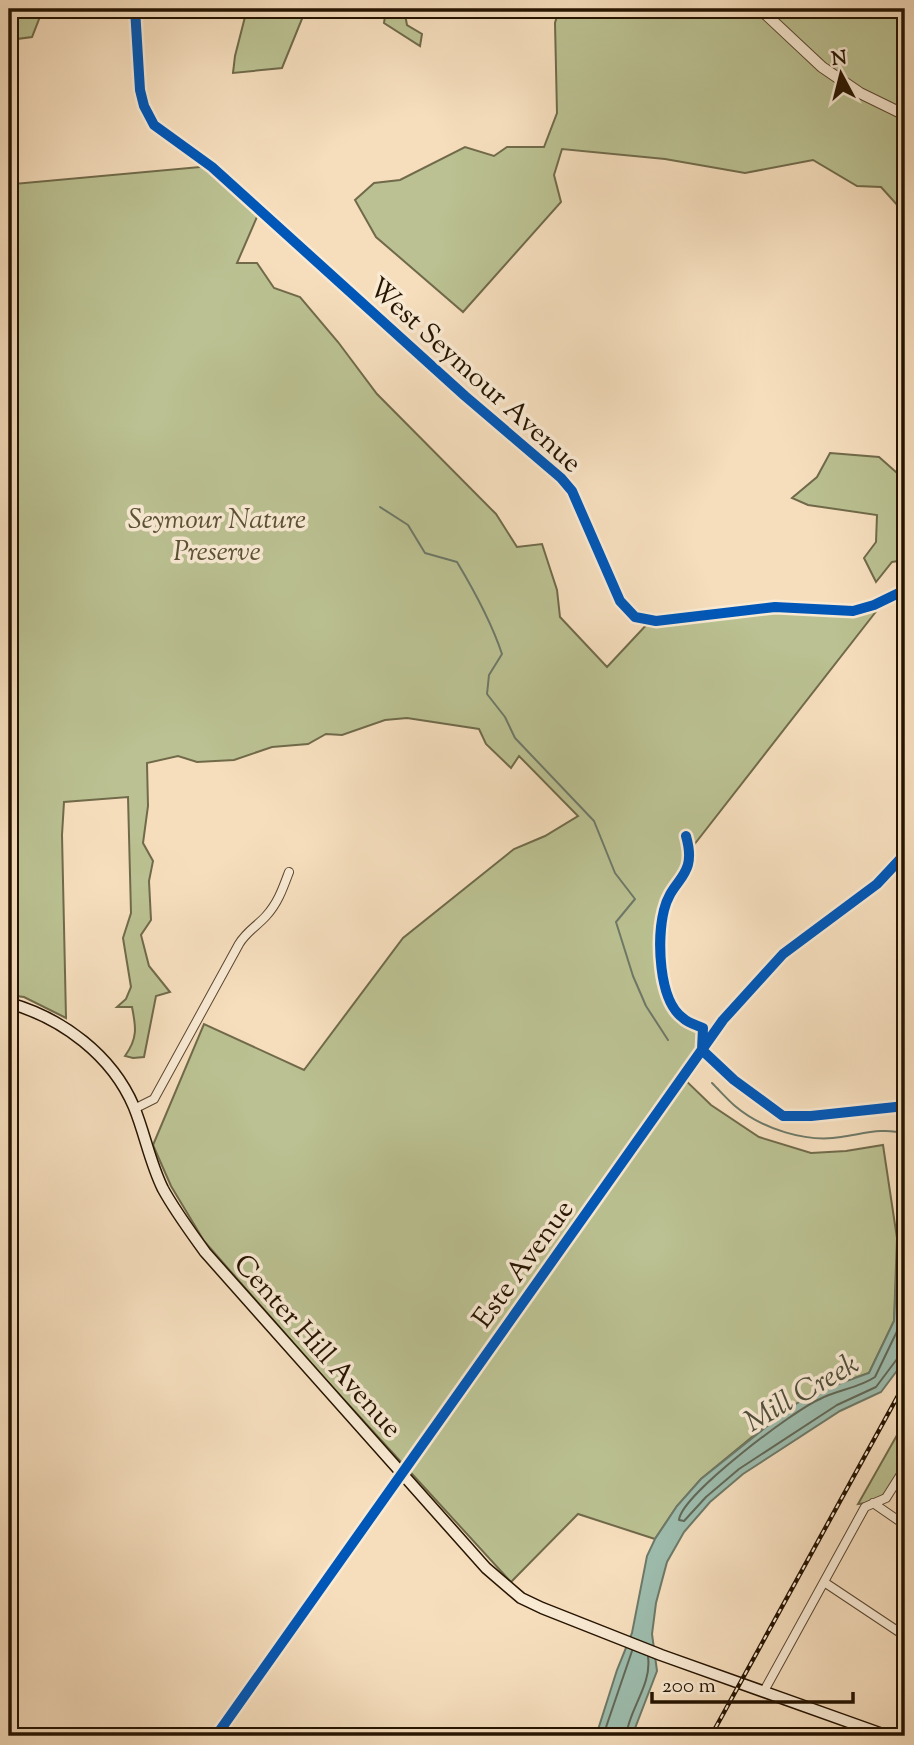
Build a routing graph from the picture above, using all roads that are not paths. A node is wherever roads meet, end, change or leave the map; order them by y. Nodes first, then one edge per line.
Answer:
1 (135, 9) edge
2 (760, 9) edge
3 (905, 115) edge
4 (905, 590) edge
5 (905, 854) edge
6 (289, 872) dead end
7 (9, 1003) edge
8 (134, 1109) junction
9 (905, 1468) edge
10 (402, 1472) junction
11 (873, 1503) junction
12 (905, 1525) edge
13 (824, 1582) junction
14 (905, 1636) edge
15 (764, 1691) junction
16 (861, 1732) edge
17 (216, 1736) edge
18 (888, 1736) edge

1 - 4 street, West Seymour Avenue
2 - 3 street
5 - 10 street, Este Avenue
6 - 8 street
7 - 8 main road, Center Hill Avenue
8 - 10 main road, Center Hill Avenue
9 - 11 street
10 - 15 main road, Center Hill Avenue
10 - 17 street, Este Avenue
11 - 12 street
11 - 13 street
13 - 14 street
13 - 15 street
15 - 16 main road, Center Hill Avenue
16 - 18 main road, Center Hill Avenue

